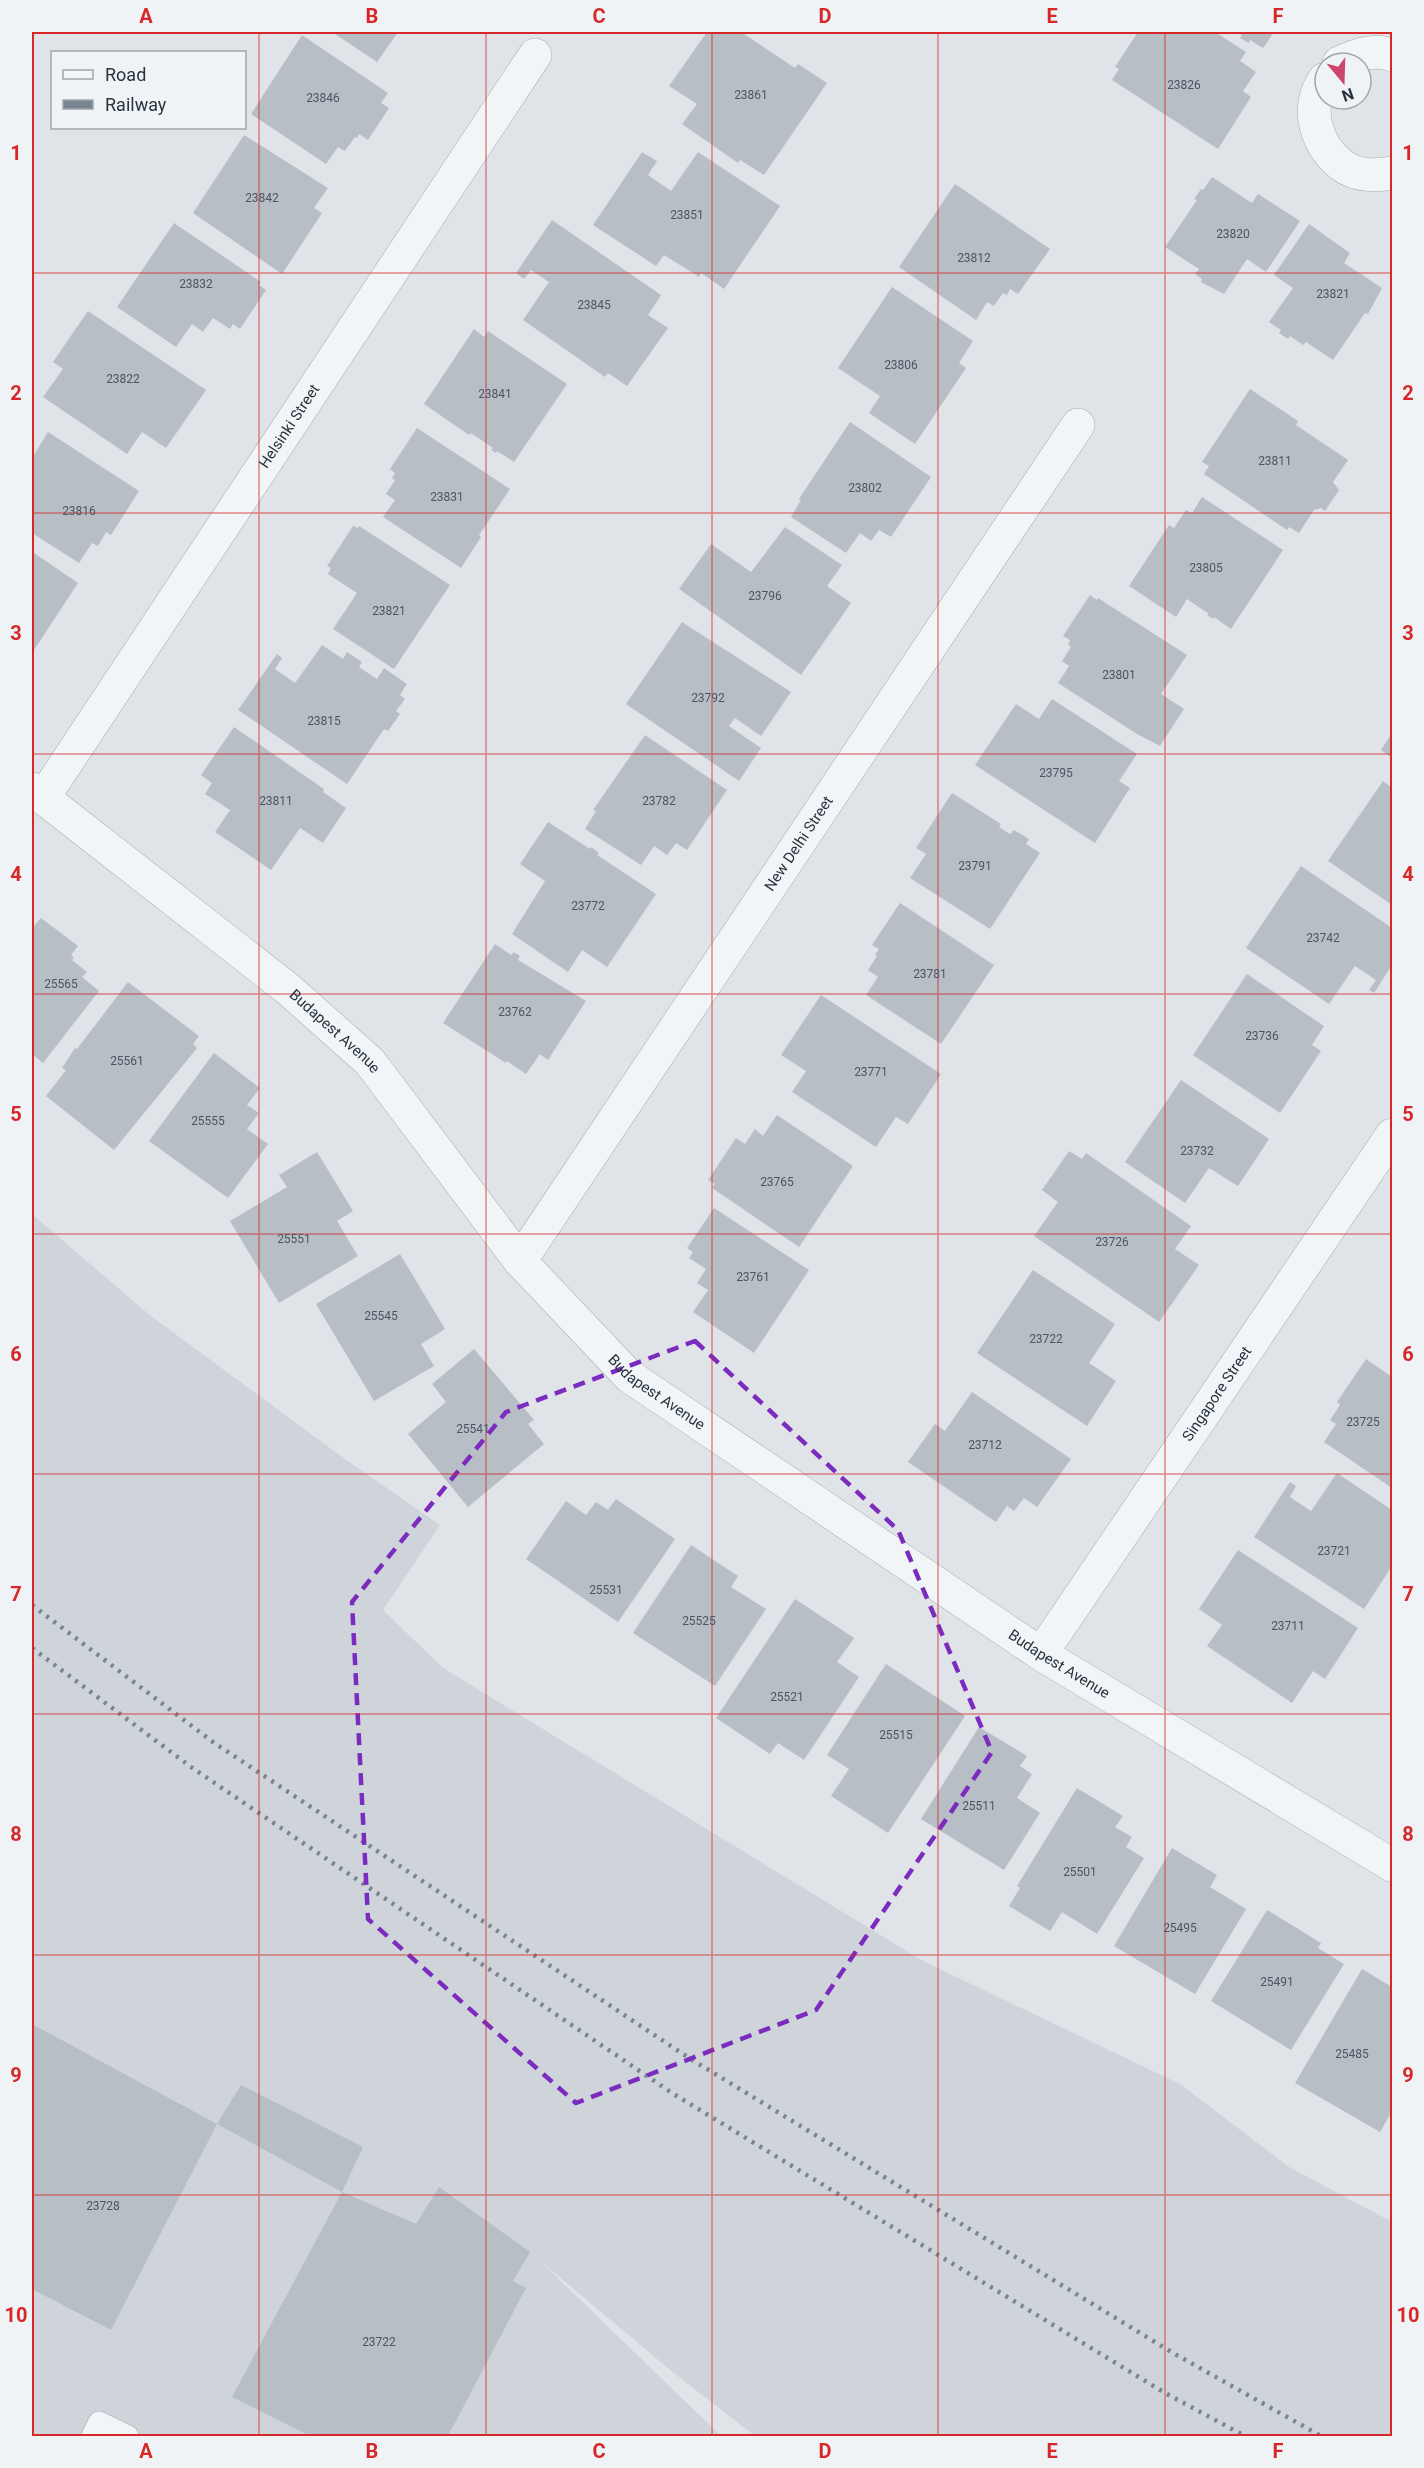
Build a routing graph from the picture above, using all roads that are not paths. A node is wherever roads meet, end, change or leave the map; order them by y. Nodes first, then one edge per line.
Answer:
1 (1390, 50) edge
2 (1373, 52) edge
3 (535, 55) dead end
4 (1315, 111) edge
5 (1392, 173) edge
6 (1078, 425) dead end
7 (37, 794) edge
8 (1392, 1135) edge
9 (520, 1261) junction
10 (1041, 1654) junction
11 (1392, 1865) edge
12 (92, 2436) edge
13 (128, 2436) edge

1 - 2 street
3 - 7 street, Helsinki Street
4 - 5 street
6 - 9 street, New Delhi Street
7 - 9 street, Budapest Avenue
8 - 10 street, Singapore Street
9 - 10 street, Budapest Avenue
10 - 11 street, Budapest Avenue
12 - 13 lane

